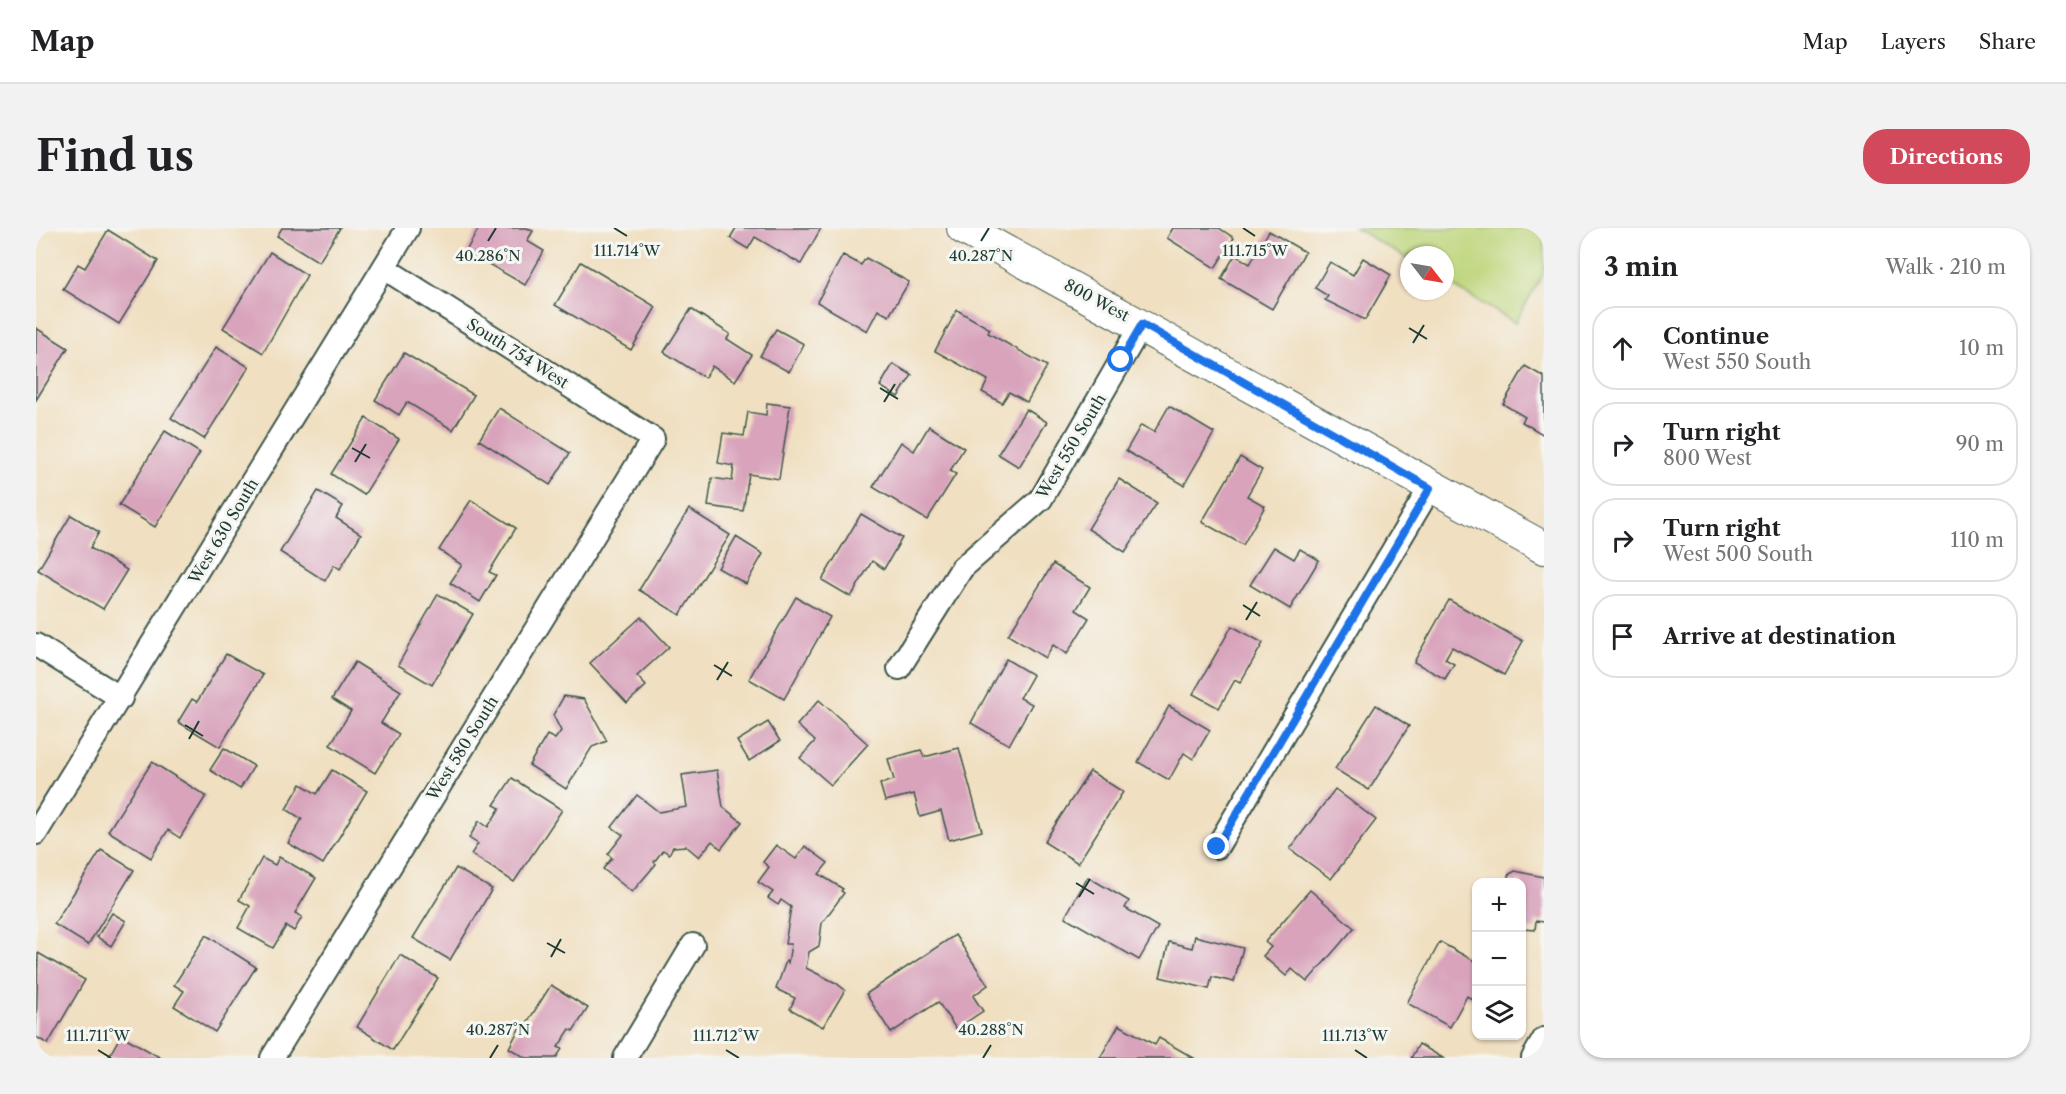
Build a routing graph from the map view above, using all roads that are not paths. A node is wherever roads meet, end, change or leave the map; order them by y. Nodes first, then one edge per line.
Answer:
1 (408, 228) edge
2 (963, 228) edge
3 (384, 268) junction
4 (1142, 324) junction
5 (653, 439) joint
6 (1430, 488) junction
7 (1544, 548) edge
8 (36, 645) edge
9 (899, 668) dead end
10 (121, 698) junction
11 (36, 834) edge
12 (1217, 847) dead end
13 (693, 945) dead end
14 (1544, 1040) edge
15 (272, 1058) edge
16 (625, 1058) edge
17 (1533, 1058) edge

1 - 3 street, West 630 South
2 - 4 street, 800 West
3 - 5 street, South 754 West
3 - 10 street, West 630 South
4 - 6 street, 800 West
4 - 9 street, West 550 South
5 - 15 street, West 580 South
6 - 7 street, 800 West
6 - 12 street
8 - 10 street
10 - 11 street, West 630 South
13 - 16 street
14 - 17 street

